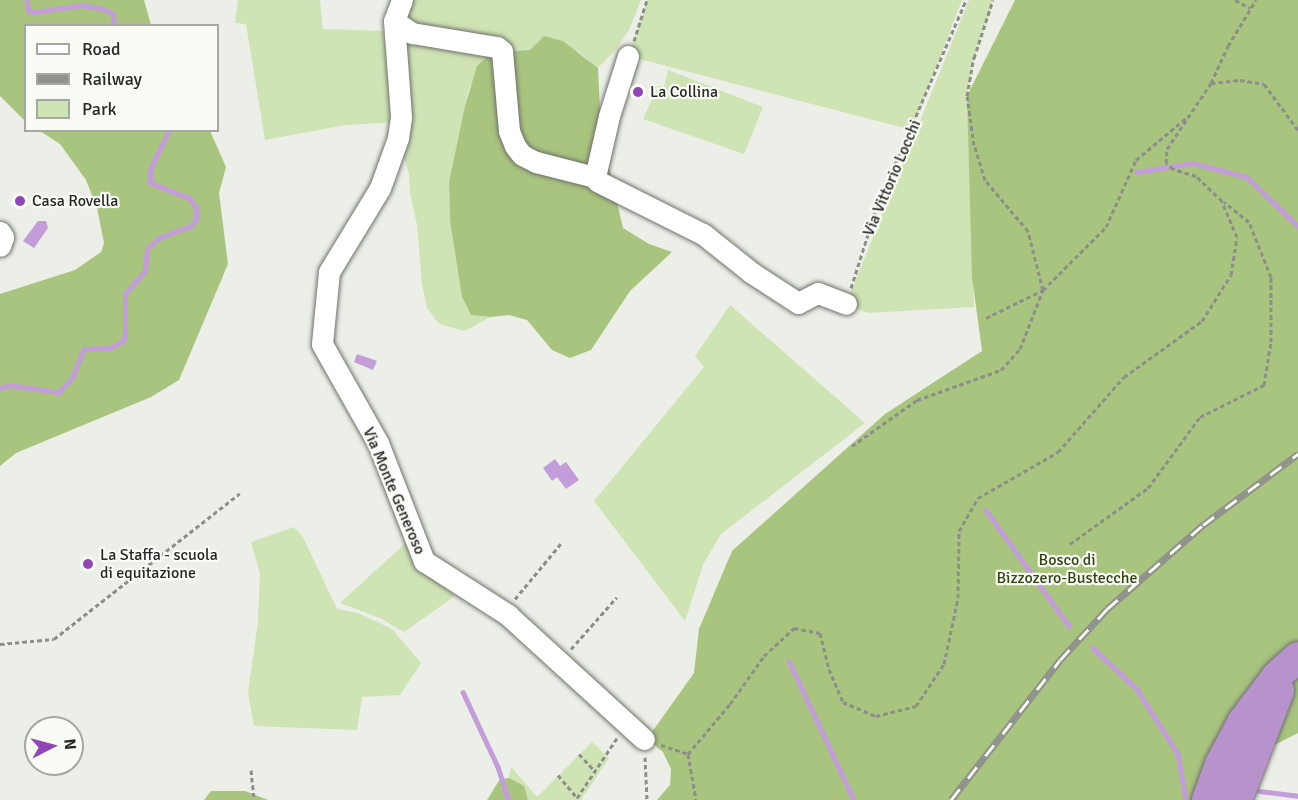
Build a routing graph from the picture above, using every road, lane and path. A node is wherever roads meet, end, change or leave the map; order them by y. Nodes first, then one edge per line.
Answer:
1 (402, 0) edge
2 (647, 0) edge
3 (966, 0) edge
4 (993, 0) edge
5 (1235, 0) edge
6 (1256, 0) edge
7 (1250, 8) junction
8 (394, 21) junction
9 (628, 56) joint
10 (1211, 83) junction
11 (1190, 115) junction
12 (1298, 130) edge
13 (595, 177) junction
14 (1222, 201) junction
15 (0, 232) edge
16 (0, 246) edge
17 (1044, 290) junction
18 (846, 304) joint
19 (986, 318) dead end
20 (852, 446) dead end
21 (240, 493) dead end
22 (563, 541) dead end
23 (1070, 544) dead end
24 (617, 597) dead end
25 (504, 612) junction
26 (0, 644) edge
27 (1298, 659) edge
28 (560, 662) junction
29 (626, 724) junction
30 (644, 739) junction
31 (579, 754) dead end
32 (688, 754) junction
33 (251, 770) dead end
34 (595, 771) junction
35 (558, 775) dead end
36 (254, 800) edge
37 (647, 800) edge
38 (696, 800) edge
39 (1207, 800) edge
40 (1237, 800) edge

1 - 8 street, Via Monte Generoso
2 - 9 path
3 - 18 path, Via Vittorio Locchi
4 - 17 path
5 - 7 path
6 - 7 path
7 - 10 path
8 - 13 street
8 - 25 street, Via Monte Generoso
9 - 13 street
10 - 11 path
10 - 12 path
11 - 14 path
11 - 17 path
13 - 18 street
14 - 23 path
14 - 32 path
15 - 16 street
17 - 19 path
17 - 20 path
21 - 26 path
22 - 25 path
24 - 28 path
25 - 28 street, Via Monte Generoso
27 - 39 highway
27 - 40 highway
28 - 29 street, Via Monte Generoso
29 - 30 street, Via Monte Generoso
29 - 34 path
30 - 32 path
30 - 37 path
31 - 34 path
32 - 38 path
33 - 36 path
34 - 35 path

